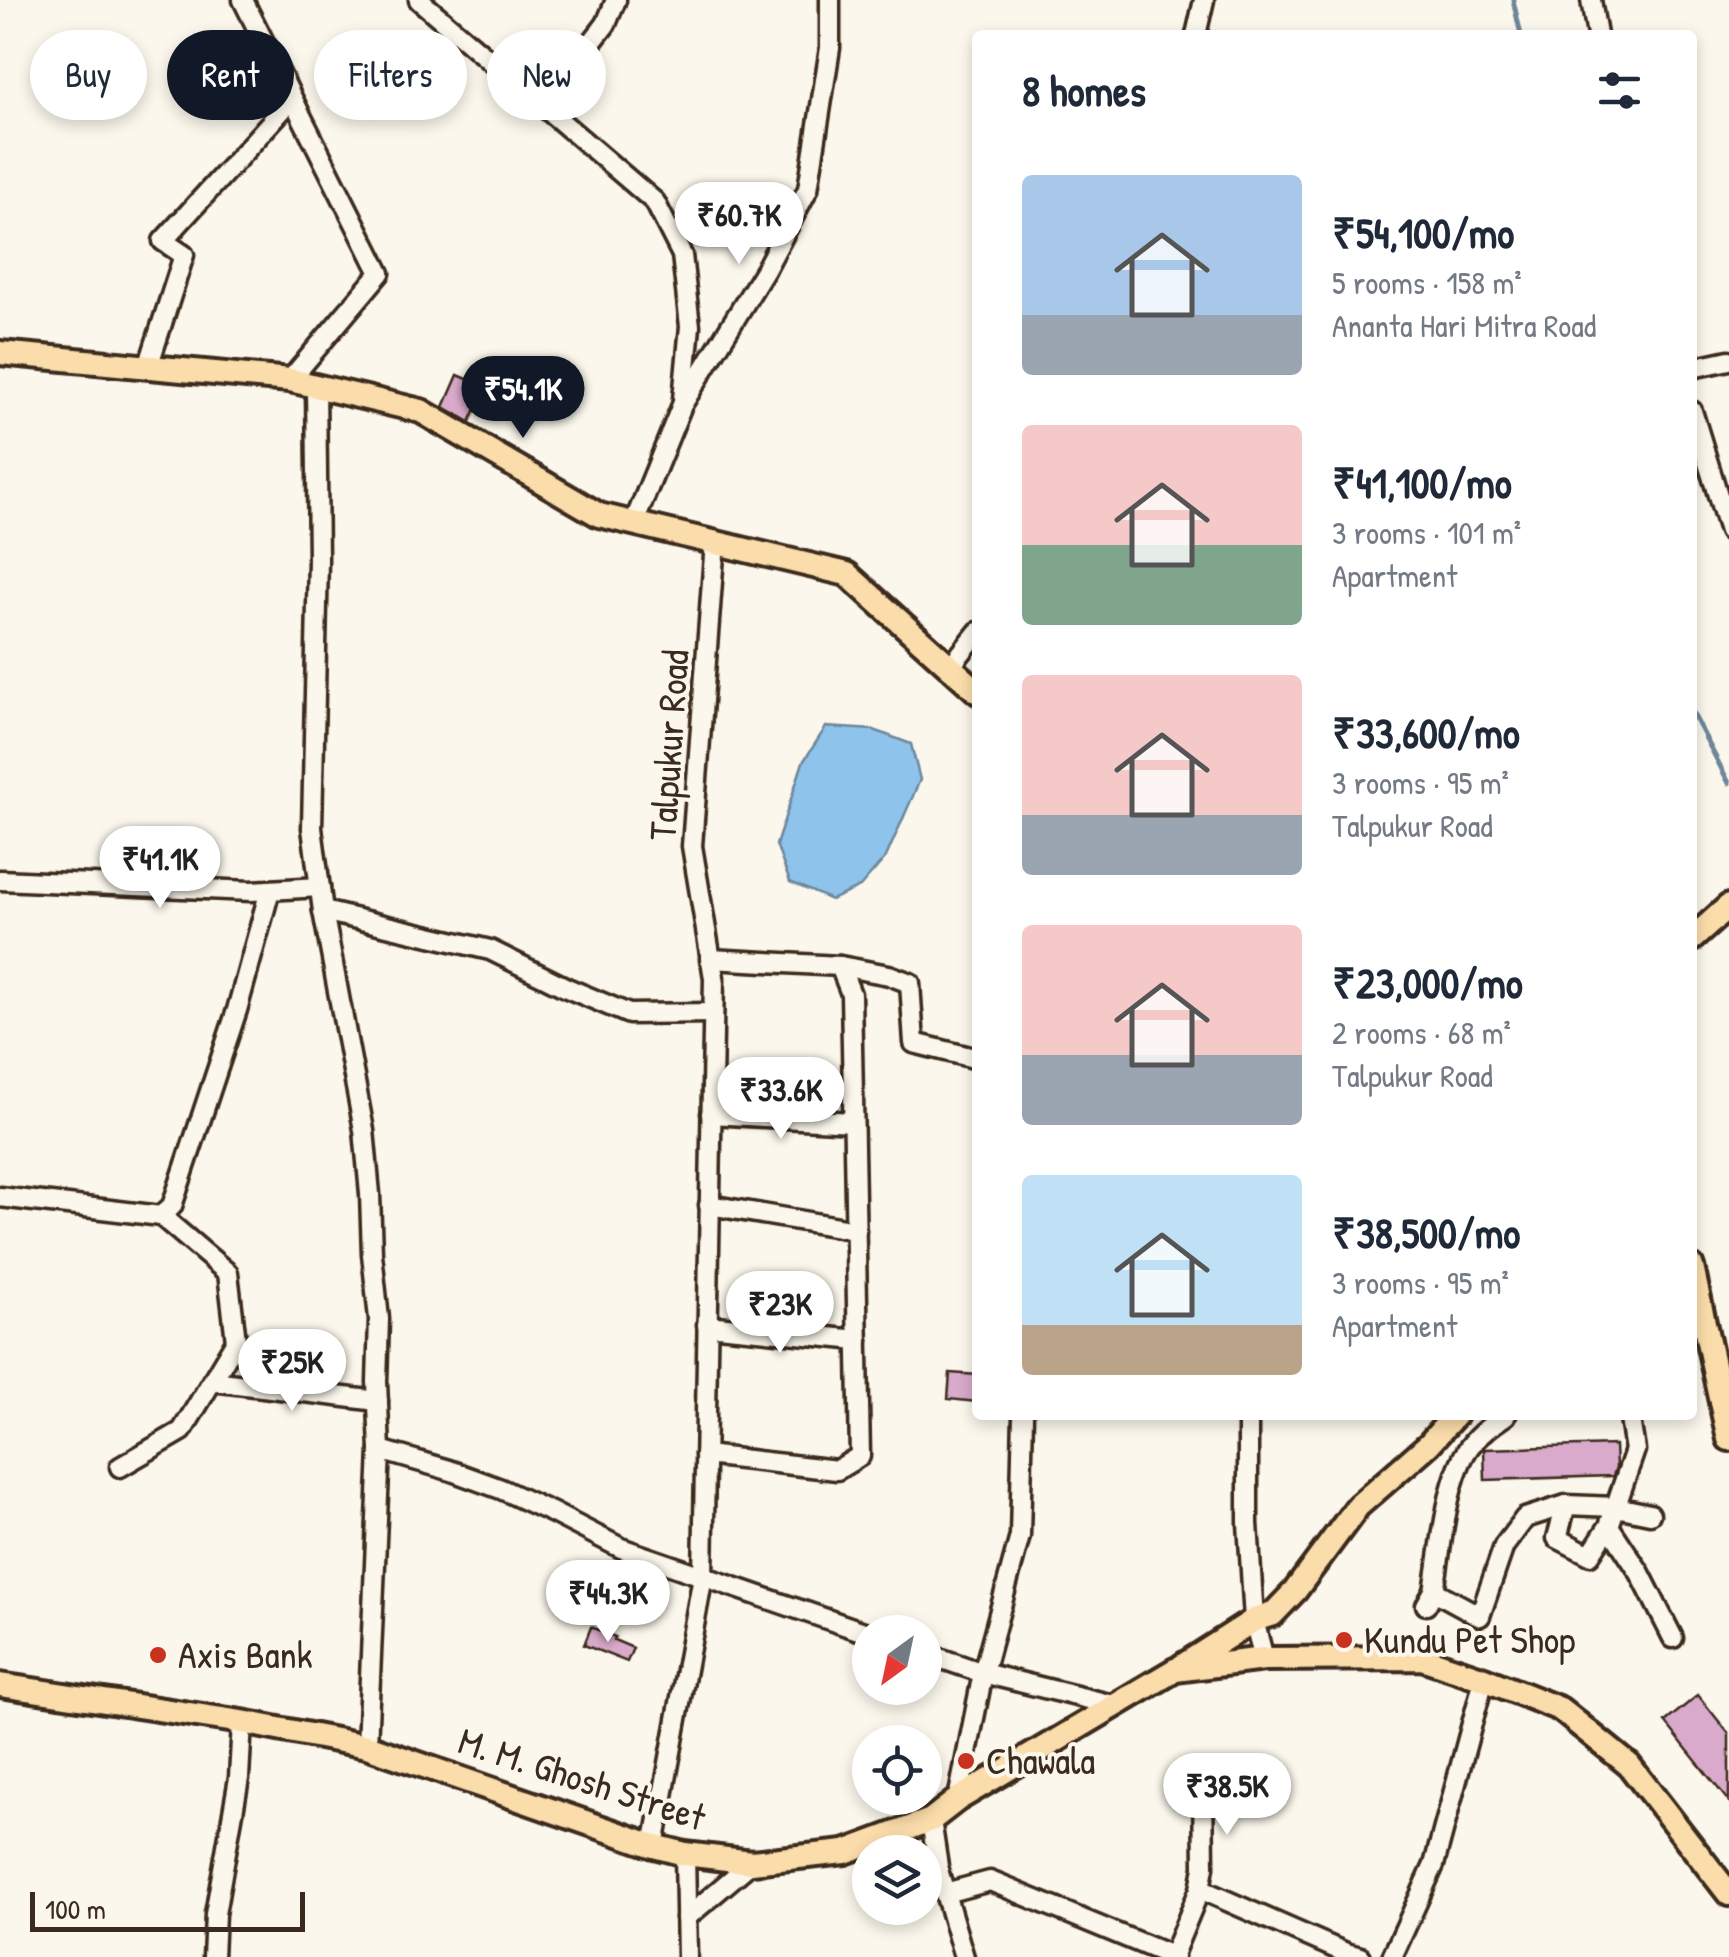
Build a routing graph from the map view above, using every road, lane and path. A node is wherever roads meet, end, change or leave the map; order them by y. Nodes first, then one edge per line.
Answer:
1 (243, 0) edge
2 (419, 0) edge
3 (616, 0) edge
4 (830, 0) edge
5 (1204, 0) edge
6 (1591, 0) edge
7 (258, 30) edge
8 (601, 30) edge
9 (1197, 30) edge
10 (1595, 30) edge
11 (487, 58) edge
12 (294, 104) edge
13 (274, 120) edge
14 (560, 120) edge
15 (0, 353) edge
16 (1729, 360) edge
17 (148, 367) junction
18 (1697, 367) edge
19 (290, 380) junction
20 (316, 386) junction
21 (682, 404) junction
22 (1697, 426) edge
23 (634, 524) junction
24 (1729, 532) edge
25 (716, 542) junction
26 (972, 640) edge
27 (950, 667) junction
28 (972, 687) edge
29 (0, 880) edge
30 (320, 887) junction
31 (270, 890) junction
32 (1729, 906) edge
33 (324, 911) junction
34 (1697, 935) edge
35 (710, 960) junction
36 (840, 966) junction
37 (713, 1013) junction
38 (972, 1057) edge
39 (711, 1114) junction
40 (853, 1122) junction
41 (0, 1197) edge
42 (709, 1205) junction
43 (161, 1216) junction
44 (856, 1230) junction
45 (1697, 1290) edge
46 (707, 1325) junction
47 (858, 1340) junction
48 (212, 1380) junction
49 (378, 1401) junction
50 (1023, 1420) edge
51 (1248, 1420) edge
52 (1451, 1420) edge
53 (1475, 1420) edge
54 (1499, 1420) edge
55 (1630, 1420) edge
56 (1486, 1430) junction
57 (1729, 1438) edge
58 (380, 1450) junction
59 (705, 1456) junction
60 (120, 1468) dead end
61 (1566, 1505) junction
62 (1616, 1508) junction
63 (1650, 1514) dead end
64 (1609, 1526) junction
65 (703, 1576) junction
66 (1254, 1620) junction
67 (852, 1628) edge
68 (1673, 1638) dead end
69 (942, 1659) edge
70 (1264, 1659) junction
71 (1176, 1670) junction
72 (983, 1673) junction
73 (1484, 1679) junction
74 (0, 1685) edge
75 (1117, 1706) junction
76 (242, 1722) junction
77 (367, 1746) junction
78 (1202, 1784) dead end
79 (958, 1798) junction
80 (931, 1820) junction
81 (654, 1846) junction
82 (686, 1854) junction
83 (752, 1862) junction
84 (1200, 1889) junction
85 (945, 1893) junction
86 (1729, 1894) edge
87 (686, 1918) junction
88 (213, 1957) edge
89 (686, 1957) edge
90 (964, 1957) edge
91 (1173, 1957) edge
92 (1361, 1957) edge
93 (1392, 1957) edge

1 - 7 street
2 - 11 street
3 - 8 street
4 - 21 street
5 - 9 street
6 - 10 street
12 - 19 street
13 - 17 street
14 - 21 street
15 - 17 main road
16 - 18 street
17 - 19 main road
19 - 20 main road
20 - 23 main road
20 - 30 street
21 - 23 street
22 - 24 street
23 - 25 main road
25 - 27 main road
25 - 35 street, Talpukur Road
26 - 27 street
27 - 28 main road
29 - 31 street
30 - 31 street
30 - 33 street
31 - 43 street
32 - 34 main road
33 - 37 street
33 - 49 street
35 - 36 street
35 - 37 street, Talpukur Road
36 - 38 street
36 - 40 street
37 - 39 street, Talpukur Road
39 - 40 street
39 - 42 street, Talpukur Road
40 - 44 street
41 - 43 street
42 - 44 street
42 - 46 street, Talpukur Road
43 - 48 street
44 - 47 street
45 - 57 main road
46 - 47 street
46 - 59 street, Talpukur Road
47 - 59 street
48 - 49 street
48 - 60 street
49 - 58 street
50 - 72 street
51 - 66 street
52 - 66 main road
53 - 56 street
54 - 56 street
55 - 62 street
56 - 61 street
58 - 65 street
58 - 77 street
59 - 65 street, Talpukur Road
61 - 62 street
61 - 64 street
62 - 63 street
62 - 64 street
64 - 68 street
65 - 67 street
65 - 81 street, Talpukur Road
66 - 70 street
66 - 71 main road
69 - 72 street
70 - 71 main road, M. M. Ghosh Street
70 - 73 main road, M. M. Ghosh Street
71 - 75 main road, M. M. Ghosh Street
72 - 75 street
72 - 79 street
73 - 86 main road, M. M. Ghosh Street
73 - 93 street
74 - 76 main road, M. M. Ghosh Street
75 - 79 main road, M. M. Ghosh Street
76 - 77 main road, M. M. Ghosh Street
76 - 88 street
77 - 81 main road, M. M. Ghosh Street
78 - 84 street
79 - 80 main road, M. M. Ghosh Street
80 - 83 main road, M. M. Ghosh Street
80 - 85 street
81 - 82 main road, M. M. Ghosh Street
82 - 83 main road, M. M. Ghosh Street
82 - 87 street
83 - 87 street
84 - 91 street
84 - 92 street
85 - 90 street
85 - 91 street
87 - 89 street

